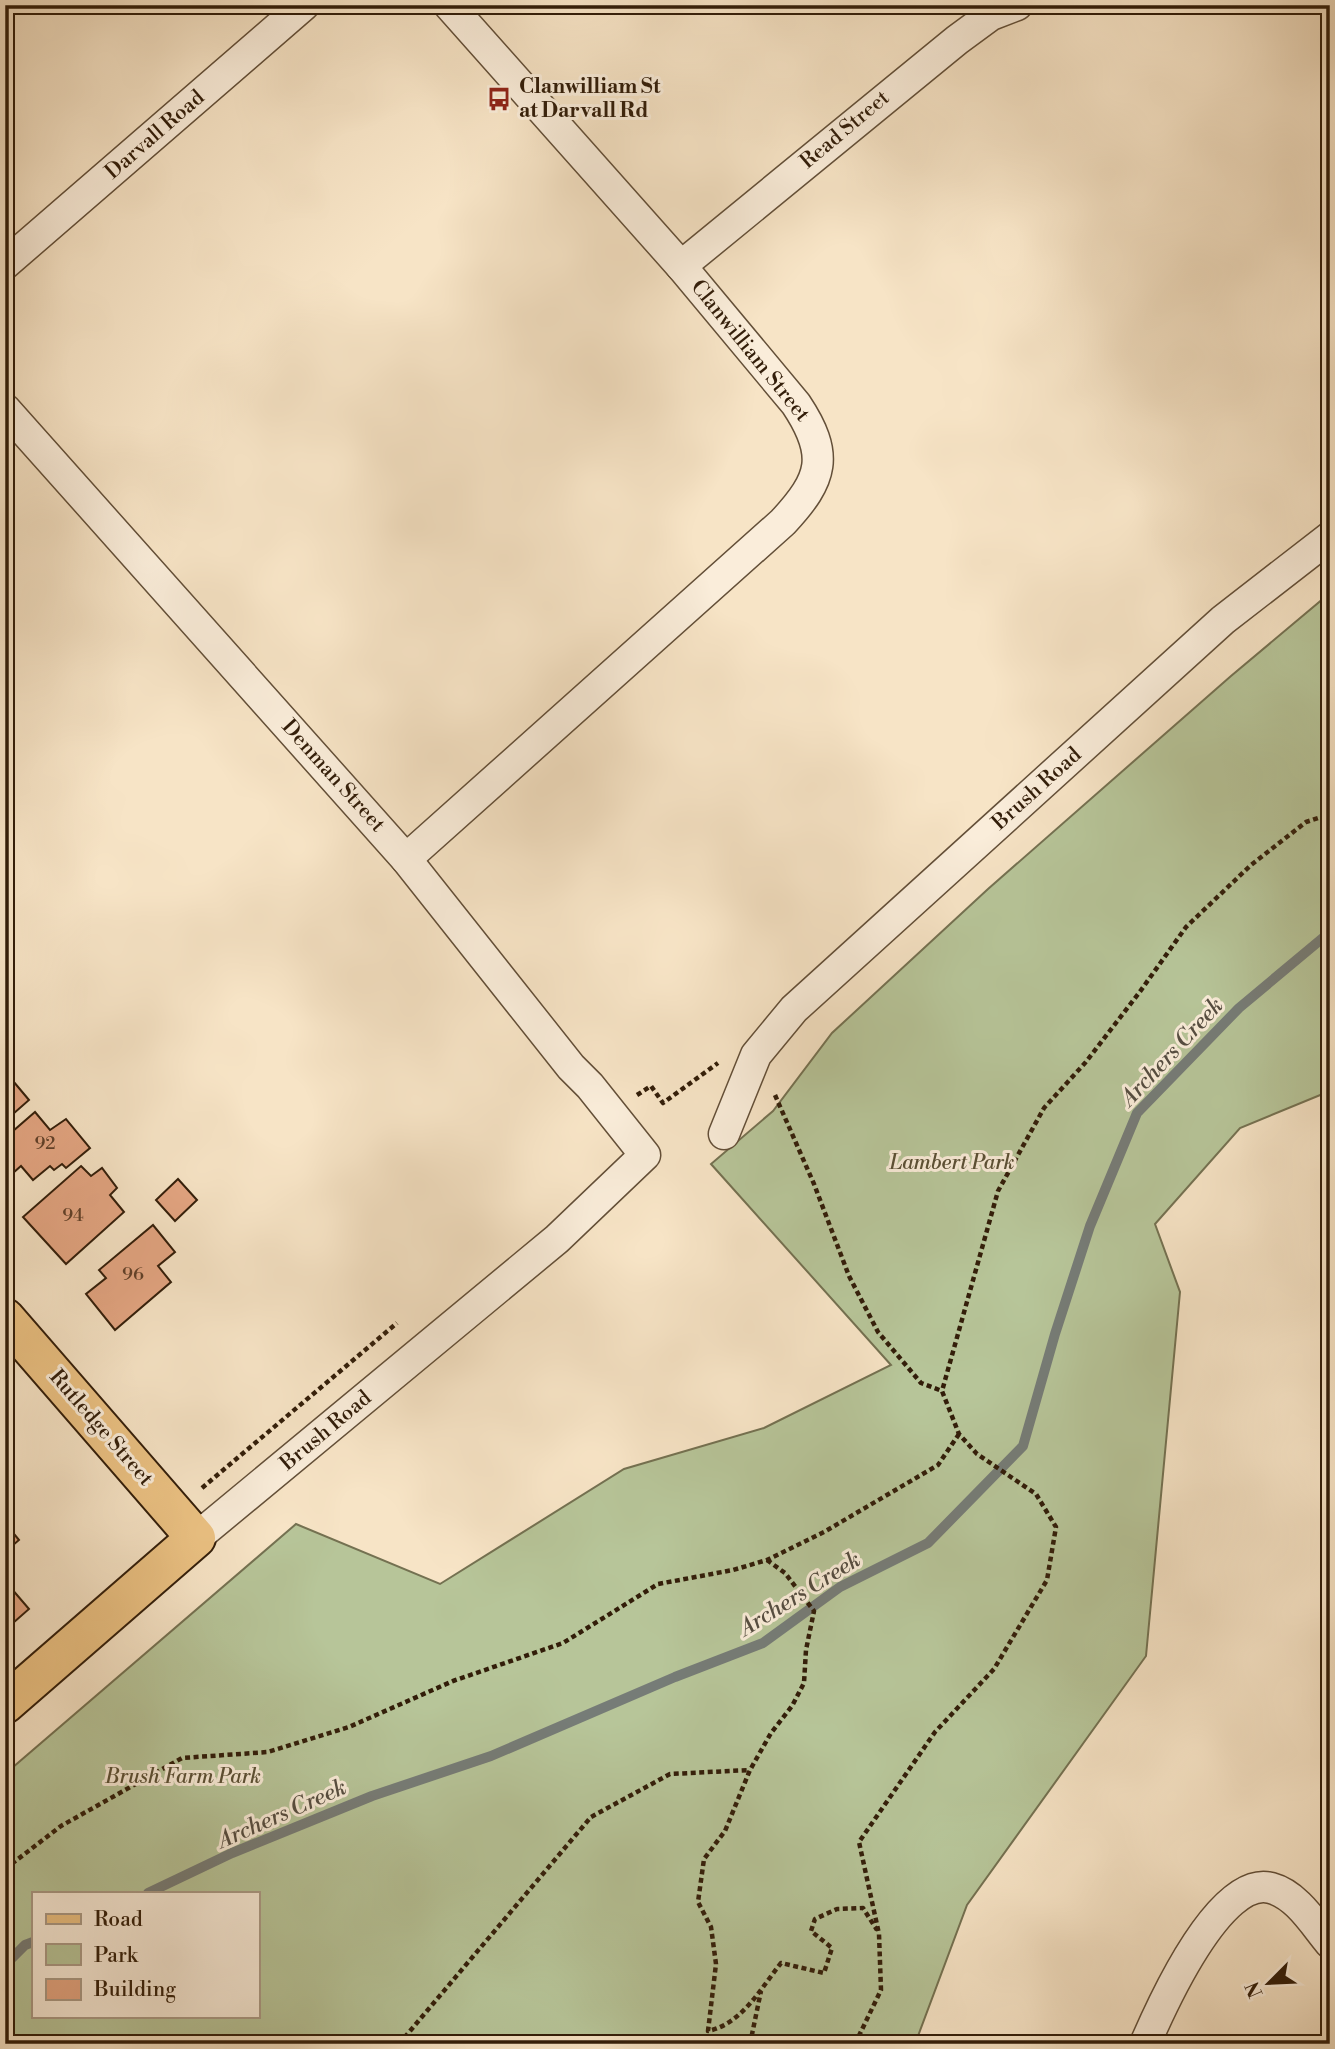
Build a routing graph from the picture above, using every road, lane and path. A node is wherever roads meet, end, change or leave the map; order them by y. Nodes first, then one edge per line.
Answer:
1 (304, 5) edge
2 (449, 5) edge
3 (1017, 5) edge
4 (5, 264) edge
5 (681, 266) junction
6 (5, 409) edge
7 (1330, 537) edge
8 (1330, 814) edge
9 (406, 859) junction
10 (756, 1055) junction
11 (663, 1104) dead end
12 (723, 1134) dead end
13 (645, 1155) joint
14 (5, 1318) edge
15 (397, 1323) dead end
16 (942, 1391) junction
17 (959, 1434) junction
18 (202, 1488) dead end
19 (196, 1538) junction
20 (766, 1560) junction
21 (5, 1704) edge
22 (750, 1770) junction
23 (5, 1869) edge
24 (879, 1934) junction
25 (1330, 1943) edge
26 (762, 1987) junction
27 (399, 2044) edge
28 (750, 2044) edge
29 (855, 2044) edge
30 (1145, 2044) edge

1 - 4 street, Darvall Road
2 - 5 street, Clanwilliam Street
3 - 5 street, Read Street
5 - 9 street, Clanwilliam Street
6 - 9 street, Denman Street
7 - 10 street, Brush Road
8 - 16 path
9 - 13 street, Denman Street
10 - 11 path
10 - 12 street, Brush Road
10 - 16 path
13 - 19 street, Brush Road
14 - 19 main road, Rutledge Street
15 - 18 path, Brush Road
16 - 17 path
17 - 20 path
17 - 24 path
19 - 21 main road, Brush Road
20 - 22 path
20 - 23 path
22 - 26 path
22 - 27 path
24 - 26 path
24 - 29 path
25 - 30 street
26 - 28 path

